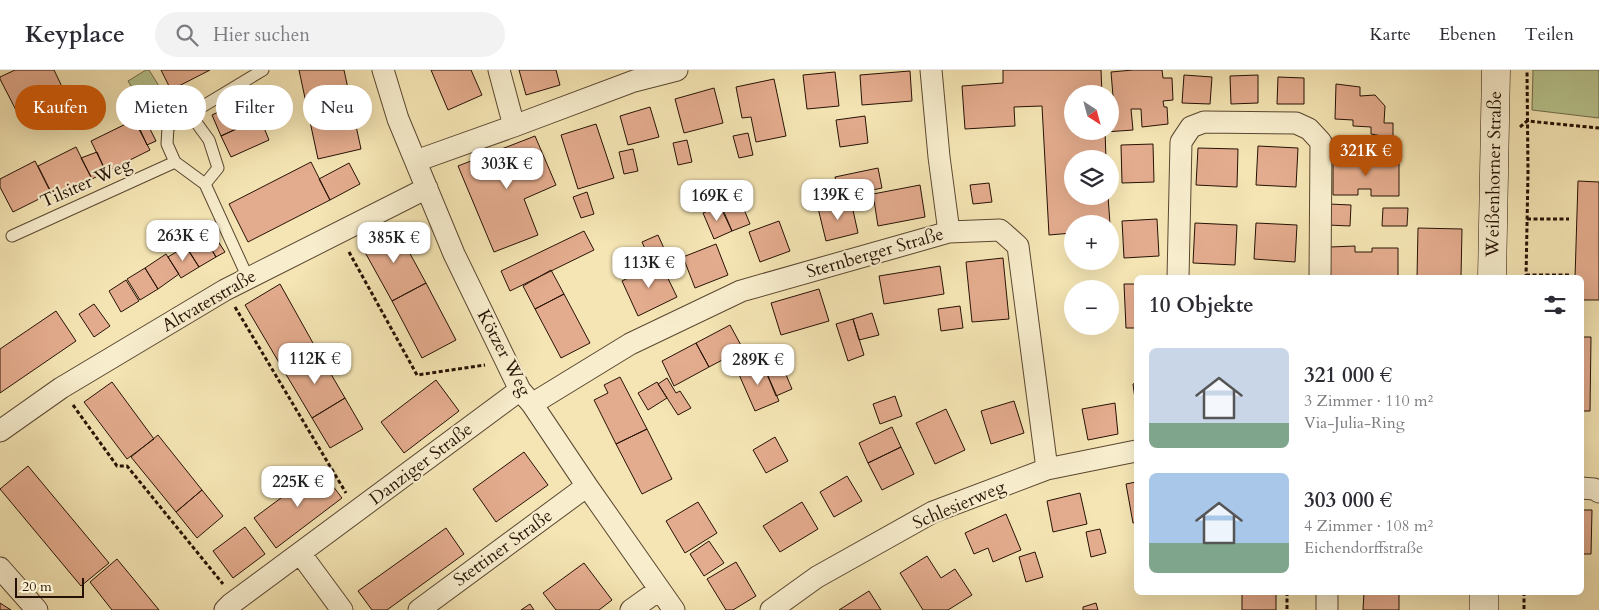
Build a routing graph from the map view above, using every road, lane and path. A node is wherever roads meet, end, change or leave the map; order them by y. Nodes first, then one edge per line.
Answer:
1 (264, 70) edge
2 (384, 70) edge
3 (499, 70) edge
4 (677, 70) edge
5 (931, 70) edge
6 (1496, 70) edge
7 (1527, 70) edge
8 (206, 104) edge
9 (1527, 121) junction
10 (514, 126) junction
11 (1599, 128) edge
12 (168, 130) edge
13 (202, 130) edge
14 (416, 161) junction
15 (174, 162) junction
16 (205, 184) junction
17 (427, 188) junction
18 (1527, 219) junction
19 (1569, 220) dead end
20 (338, 231) junction
21 (949, 232) junction
22 (12, 236) dead end
23 (1178, 275) edge
24 (1320, 275) edge
25 (1492, 275) edge
26 (1526, 275) edge
27 (248, 278) junction
28 (225, 290) junction
29 (506, 362) junction
30 (61, 388) junction
31 (526, 397) junction
32 (0, 431) edge
33 (1134, 451) edge
34 (1047, 469) junction
35 (587, 486) junction
36 (1584, 488) edge
37 (1599, 492) edge
38 (357, 511) junction
39 (300, 553) junction
40 (0, 568) edge
41 (659, 590) junction
42 (1287, 595) edge
43 (1327, 595) edge
44 (1484, 595) edge
45 (1524, 595) edge
46 (231, 605) edge
47 (37, 610) edge
48 (342, 610) edge
49 (419, 610) edge
50 (632, 610) edge
51 (674, 610) edge
52 (771, 610) edge
53 (1287, 610) edge
54 (1327, 610) edge
55 (1484, 610) edge
56 (1524, 610) edge

1 - 8 lane
2 - 14 street, Kötzer Weg
3 - 10 street
4 - 10 street
5 - 21 street
6 - 25 main road, Weißenhorner Straße
7 - 9 path
9 - 11 path
9 - 18 path
10 - 14 street
12 - 15 lane
13 - 16 lane
14 - 17 street, Kötzer Weg
15 - 16 lane
15 - 22 lane, Tilsiter Weg
16 - 27 lane
17 - 20 street, Altvaterstraße
17 - 29 street, Kötzer Weg
18 - 19 path
18 - 26 path
20 - 27 street, Altvaterstraße
20 - 29 path
21 - 31 street, Sternberger Straße
21 - 34 street, Sternberger Straße
23 - 24 street
27 - 28 street, Altvaterstraße
28 - 30 street, Altvaterstraße
28 - 38 path
29 - 31 street, Kötzer Weg
30 - 32 street, Altvaterstraße
30 - 46 path
31 - 35 street, Kötzer Weg
31 - 38 street, Danziger Straße
33 - 34 street, Schlesierweg
34 - 52 street, Schlesierweg
35 - 41 street, Kötzer Weg
35 - 49 street, Stettiner Straße
36 - 37 street
38 - 39 street, Danziger Straße
39 - 46 street, Danziger Straße
39 - 48 street
40 - 47 street
41 - 50 street
41 - 51 street, Kötzer Weg
42 - 53 path
43 - 54 street
44 - 55 main road
45 - 56 path

